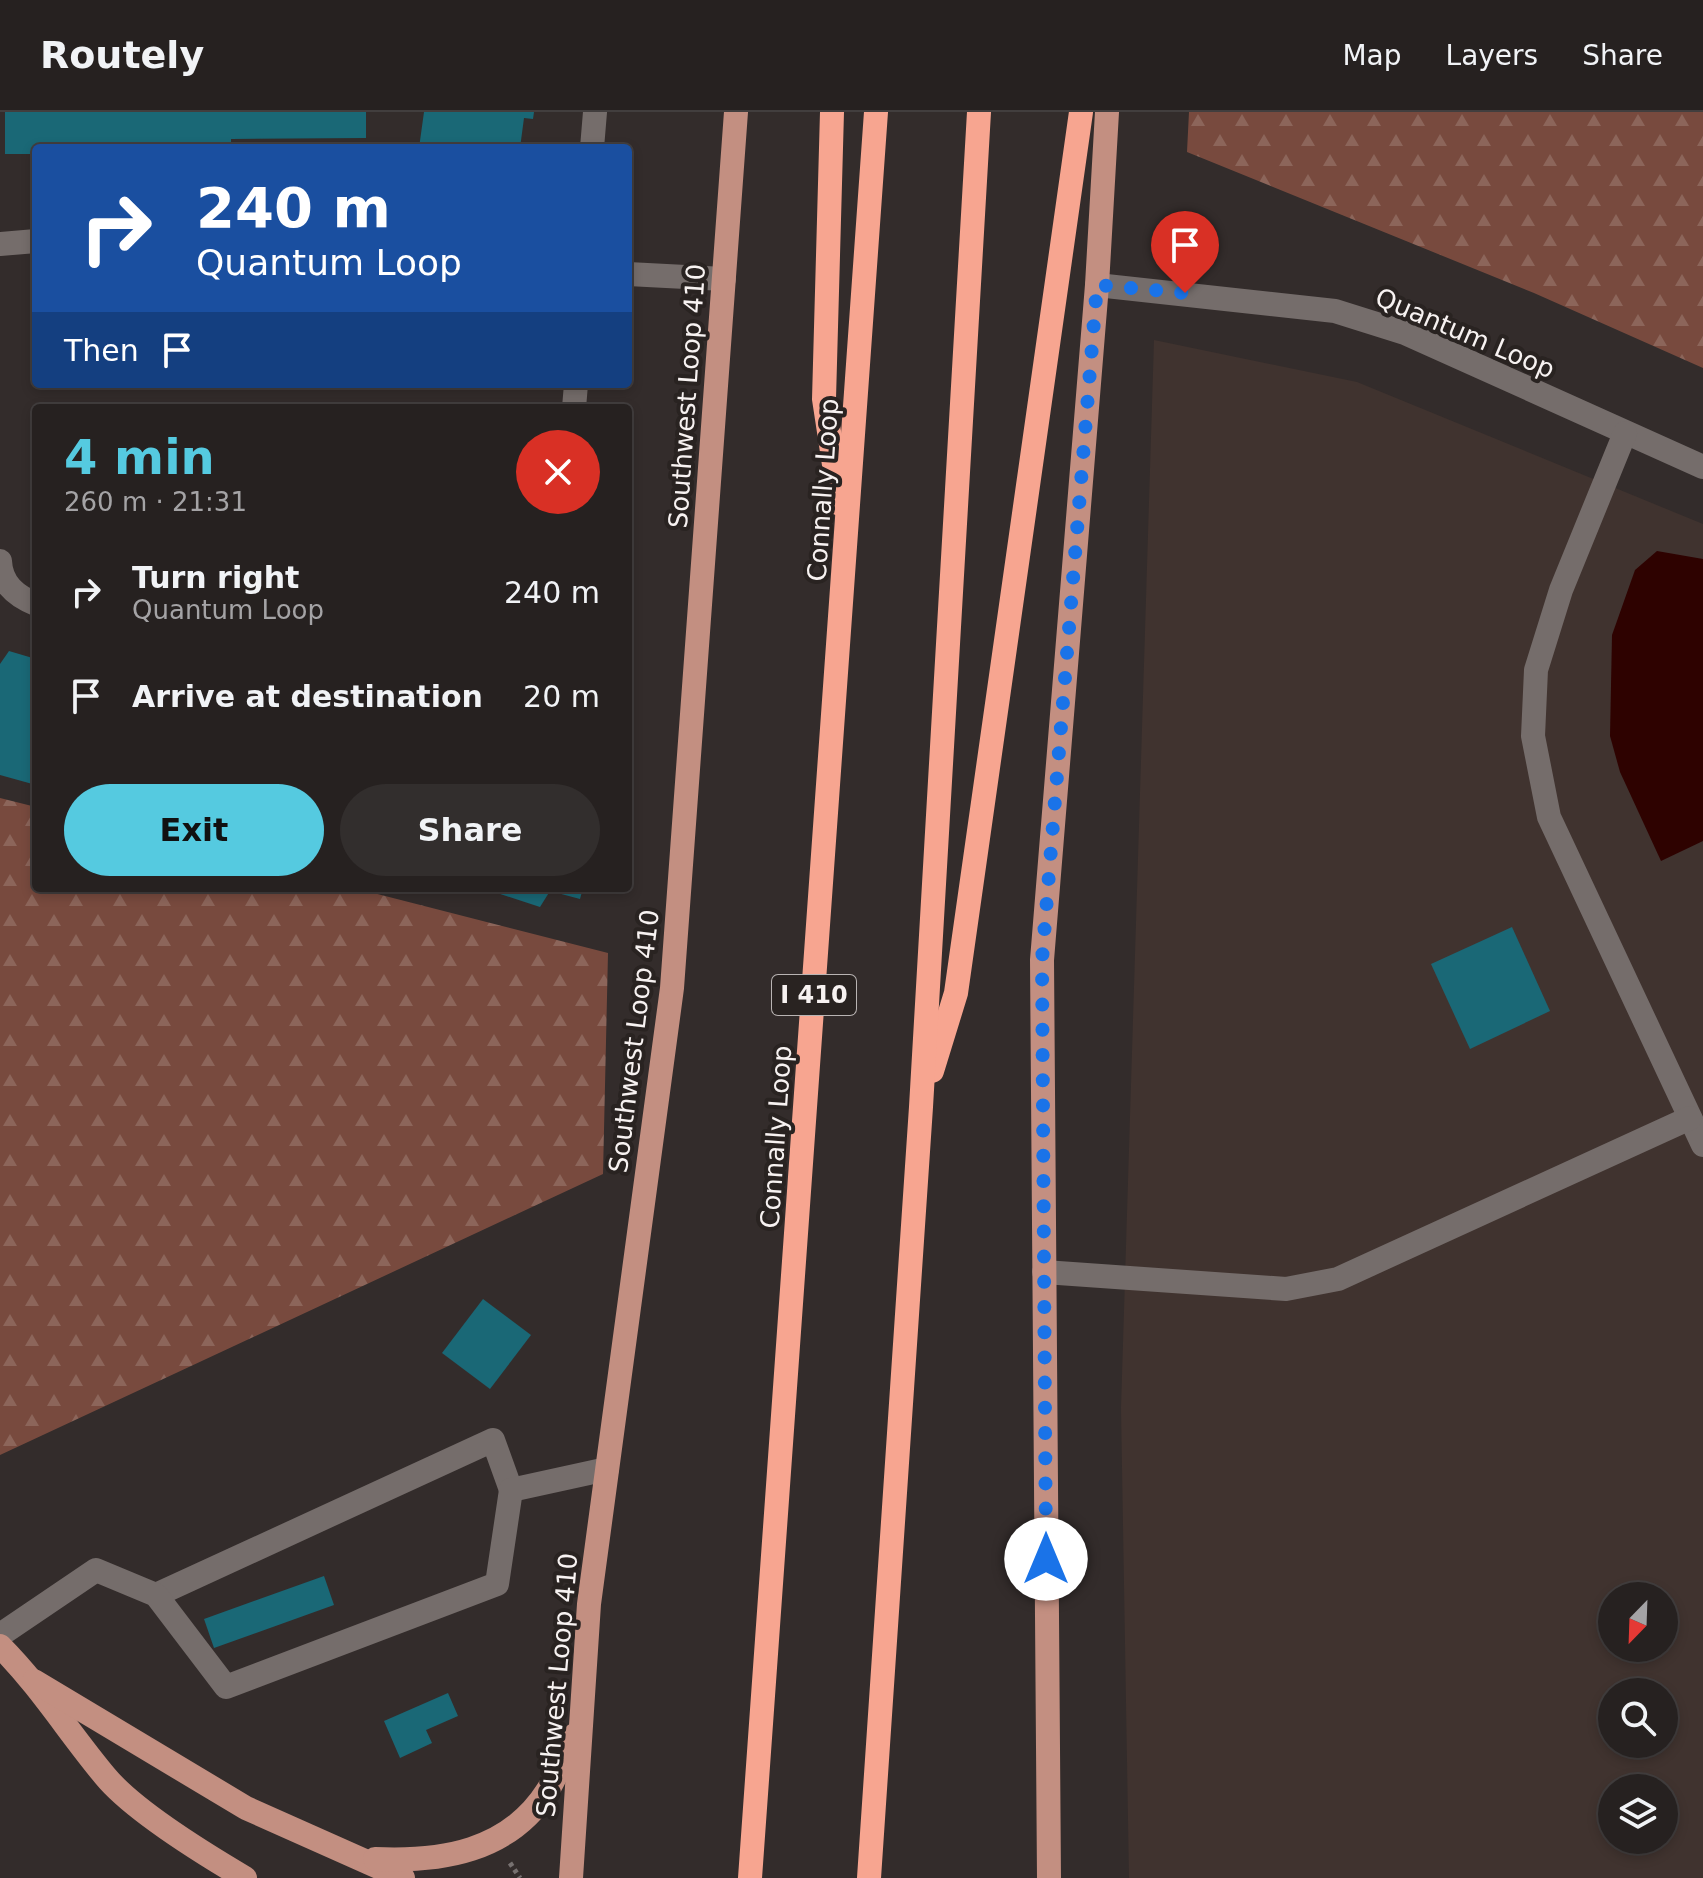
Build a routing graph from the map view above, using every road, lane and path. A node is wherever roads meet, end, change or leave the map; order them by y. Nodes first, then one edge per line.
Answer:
1 (595, 112) edge
2 (736, 112) edge
3 (832, 112) edge
4 (876, 112) edge
5 (979, 112) edge
6 (1081, 112) edge
7 (1107, 112) edge
8 (592, 144) edge
9 (32, 241) edge
10 (0, 244) edge
11 (632, 274) edge
12 (724, 279) junction
13 (1097, 285) junction
14 (1625, 433) junction
15 (1703, 467) edge
16 (847, 552) junction
17 (0, 561) edge
18 (32, 602) edge
19 (921, 1107) junction
20 (1690, 1118) junction
21 (1703, 1145) edge
22 (1044, 1272) junction
23 (607, 1469) junction
24 (511, 1490) junction
25 (156, 1595) junction
26 (0, 1635) edge
27 (0, 1646) edge
28 (34, 1681) junction
29 (580, 1725) junction
30 (357, 1858) junction
31 (245, 1878) edge
32 (403, 1878) edge
33 (571, 1878) edge
34 (750, 1878) edge
35 (869, 1878) edge
36 (1049, 1878) edge

1 - 8 street
2 - 12 main road, Southwest Loop 410
3 - 16 highway
4 - 16 highway, Connally Loop / I 410
5 - 19 highway
6 - 19 highway
7 - 13 main road
9 - 10 street
11 - 12 street
12 - 23 main road, Southwest Loop 410
13 - 14 street, Quantum Loop
13 - 22 main road
14 - 15 street, Quantum Loop
14 - 20 street
16 - 34 highway, Connally Loop / I 410
17 - 18 street
19 - 35 highway
20 - 21 street
20 - 22 street
22 - 36 main road
23 - 24 street
23 - 29 main road, Southwest Loop 410
24 - 25 street
24 - 25 street
25 - 26 street
27 - 28 main road
28 - 30 main road
28 - 31 main road
29 - 30 main road
29 - 33 main road, Southwest Loop 410
30 - 32 main road

